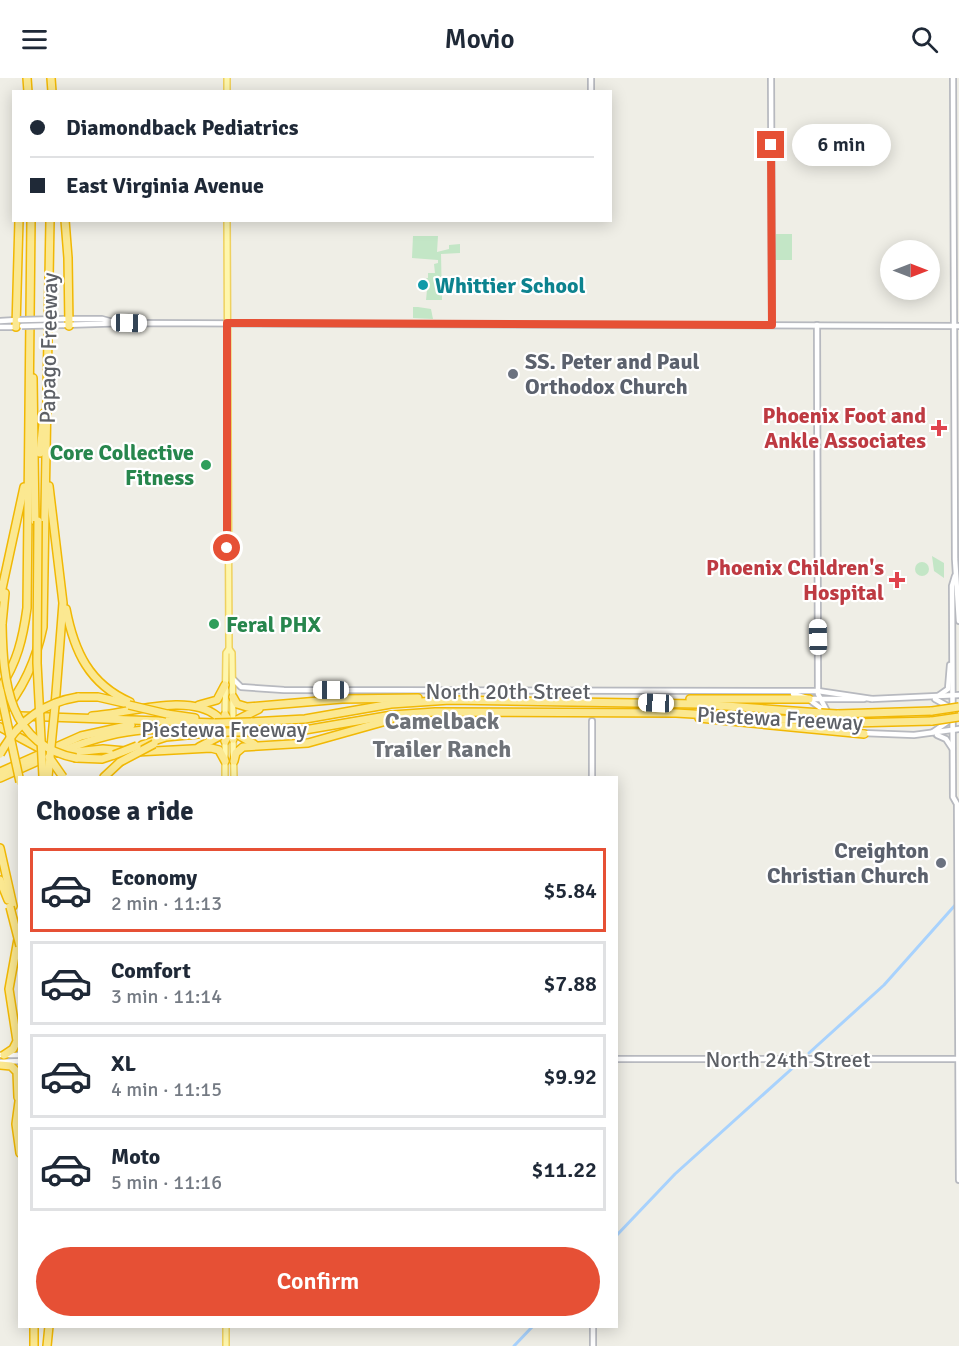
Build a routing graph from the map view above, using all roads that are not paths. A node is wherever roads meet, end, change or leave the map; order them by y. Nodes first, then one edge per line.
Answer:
1 (771, 78) edge
2 (953, 78) edge
3 (19, 222) edge
4 (31, 222) edge
5 (50, 222) edge
6 (65, 222) edge
7 (227, 222) edge
8 (0, 321) edge
9 (66, 322) junction
10 (19, 323) junction
11 (227, 323) junction
12 (772, 325) junction
13 (817, 325) junction
14 (956, 326) edge
15 (0, 327) edge
16 (30, 342) junction
17 (48, 397) junction
18 (46, 466) junction
19 (28, 473) junction
20 (957, 489) edge
21 (37, 521) junction
22 (11, 549) junction
23 (955, 576) junction
24 (62, 582) junction
25 (0, 598) edge
26 (959, 621) edge
27 (952, 645) junction
28 (229, 649) junction
29 (233, 679) junction
30 (225, 685) junction
31 (0, 689) edge
32 (818, 691) junction
33 (788, 692) junction
34 (956, 696) edge
35 (234, 697) junction
36 (926, 698) junction
37 (809, 699) junction
38 (872, 699) junction
39 (450, 700) junction
40 (819, 700) junction
41 (838, 700) junction
42 (634, 702) junction
43 (283, 704) junction
44 (187, 706) junction
45 (419, 712) junction
46 (634, 713) junction
47 (957, 713) edge
48 (167, 714) junction
49 (225, 715) joint
50 (0, 716) edge
51 (829, 716) junction
52 (59, 719) junction
53 (177, 719) junction
54 (592, 721) dead end
55 (0, 727) edge
56 (230, 729) junction
57 (956, 730) edge
58 (216, 732) junction
59 (931, 733) junction
60 (864, 734) junction
61 (188, 735) junction
62 (262, 746) junction
63 (196, 748) junction
64 (0, 754) edge
65 (953, 754) junction
66 (50, 756) junction
67 (225, 761) junction
68 (234, 761) junction
69 (0, 775) edge
70 (19, 776) edge
71 (42, 776) edge
72 (48, 776) edge
73 (62, 776) edge
74 (105, 776) edge
75 (225, 776) edge
76 (234, 776) edge
77 (592, 776) edge
78 (958, 802) edge
79 (0, 848) edge
80 (0, 880) edge
81 (11, 907) junction
82 (18, 928) edge
83 (18, 937) edge
84 (18, 943) edge
85 (12, 1012) junction
86 (18, 1027) edge
87 (18, 1055) edge
88 (1, 1059) edge
89 (618, 1059) edge
90 (958, 1059) edge
91 (18, 1061) edge
92 (18, 1074) edge
93 (18, 1092) edge
94 (18, 1103) edge
95 (17, 1108) junction
96 (18, 1123) edge
97 (959, 1180) edge
98 (32, 1328) edge
99 (47, 1328) edge
100 (226, 1328) edge
101 (593, 1328) edge
102 (34, 1343) edge
103 (47, 1346) edge
104 (226, 1346) edge
105 (594, 1346) edge

1 - 12 main road
2 - 14 main road
3 - 10 highway
4 - 16 highway, Papago Freeway
5 - 17 highway, Papago Freeway
6 - 9 highway
7 - 11 main road
8 - 10 main road
9 - 10 main road, bridge
9 - 11 main road
10 - 15 main road
11 - 12 main road
11 - 28 main road
12 - 13 main road
13 - 14 main road
13 - 32 main road
14 - 20 main road
16 - 19 highway, Papago Freeway
16 - 21 highway
17 - 18 highway, Papago Freeway
17 - 21 highway
18 - 24 highway
18 - 50 highway, Papago Freeway
19 - 22 highway
19 - 31 highway, Papago Freeway
20 - 23 main road
21 - 71 highway, bridge
22 - 25 highway
22 - 61 highway, bridge
23 - 26 main road
23 - 27 main road
24 - 48 highway, bridge
24 - 72 highway, bridge
27 - 34 main road
27 - 36 main road
28 - 29 main road
28 - 30 main road
29 - 33 main road, North 20th Street
29 - 35 main road
30 - 44 highway
30 - 49 main road
31 - 70 highway, bridge
32 - 33 main road, North 20th Street
32 - 37 main road
32 - 38 main road, North 20th Street
32 - 40 main road
33 - 37 main road, North 20th Street
34 - 36 main road, North 20th Street
34 - 47 main road
35 - 43 highway
35 - 56 main road
36 - 38 main road, North 20th Street
36 - 47 main road
37 - 40 main road, North 20th Street
37 - 42 highway
37 - 51 main road, North 20th Street
38 - 41 main road, North 20th Street
39 - 42 highway, Piestewa Freeway
39 - 43 highway
39 - 53 highway, Piestewa Freeway, bridge
40 - 41 main road, North 20th Street
40 - 51 main road
41 - 51 main road
42 - 51 highway, Piestewa Freeway
43 - 56 highway
44 - 52 highway
44 - 56 highway
45 - 46 highway, Piestewa Freeway
45 - 58 highway, Piestewa Freeway, bridge
45 - 62 highway
46 - 51 highway, Piestewa Freeway
46 - 60 highway
47 - 51 highway, Piestewa Freeway, bridge
47 - 51 highway, Piestewa Freeway, bridge
47 - 57 main road
47 - 59 main road
48 - 53 highway
48 - 64 highway, bridge
49 - 56 highway
50 - 52 highway, Piestewa Freeway, bridge
51 - 60 main road, North 20th Street
52 - 53 highway, Piestewa Freeway
53 - 69 highway
54 - 77 main road
55 - 73 highway, bridge
56 - 62 highway
56 - 63 highway
56 - 67 main road
56 - 68 main road
57 - 59 main road, North 20th Street
57 - 65 main road
58 - 61 highway
58 - 66 highway, Piestewa Freeway
59 - 60 main road, North 20th Street
59 - 65 main road
61 - 74 highway, bridge
62 - 68 highway
63 - 66 highway
63 - 67 highway
65 - 78 main road
66 - 69 highway, Piestewa Freeway
67 - 75 main road
68 - 76 main road
78 - 90 main road
79 - 81 highway
80 - 81 highway
81 - 82 highway, bridge
81 - 83 highway, bridge
84 - 85 highway
85 - 86 highway
85 - 88 highway
87 - 88 main road
88 - 91 main road
88 - 92 highway
89 - 90 main road, North 24th Street
90 - 97 main road
93 - 95 highway
94 - 95 highway
95 - 96 highway
98 - 102 highway
99 - 103 highway
100 - 104 main road
101 - 105 main road

